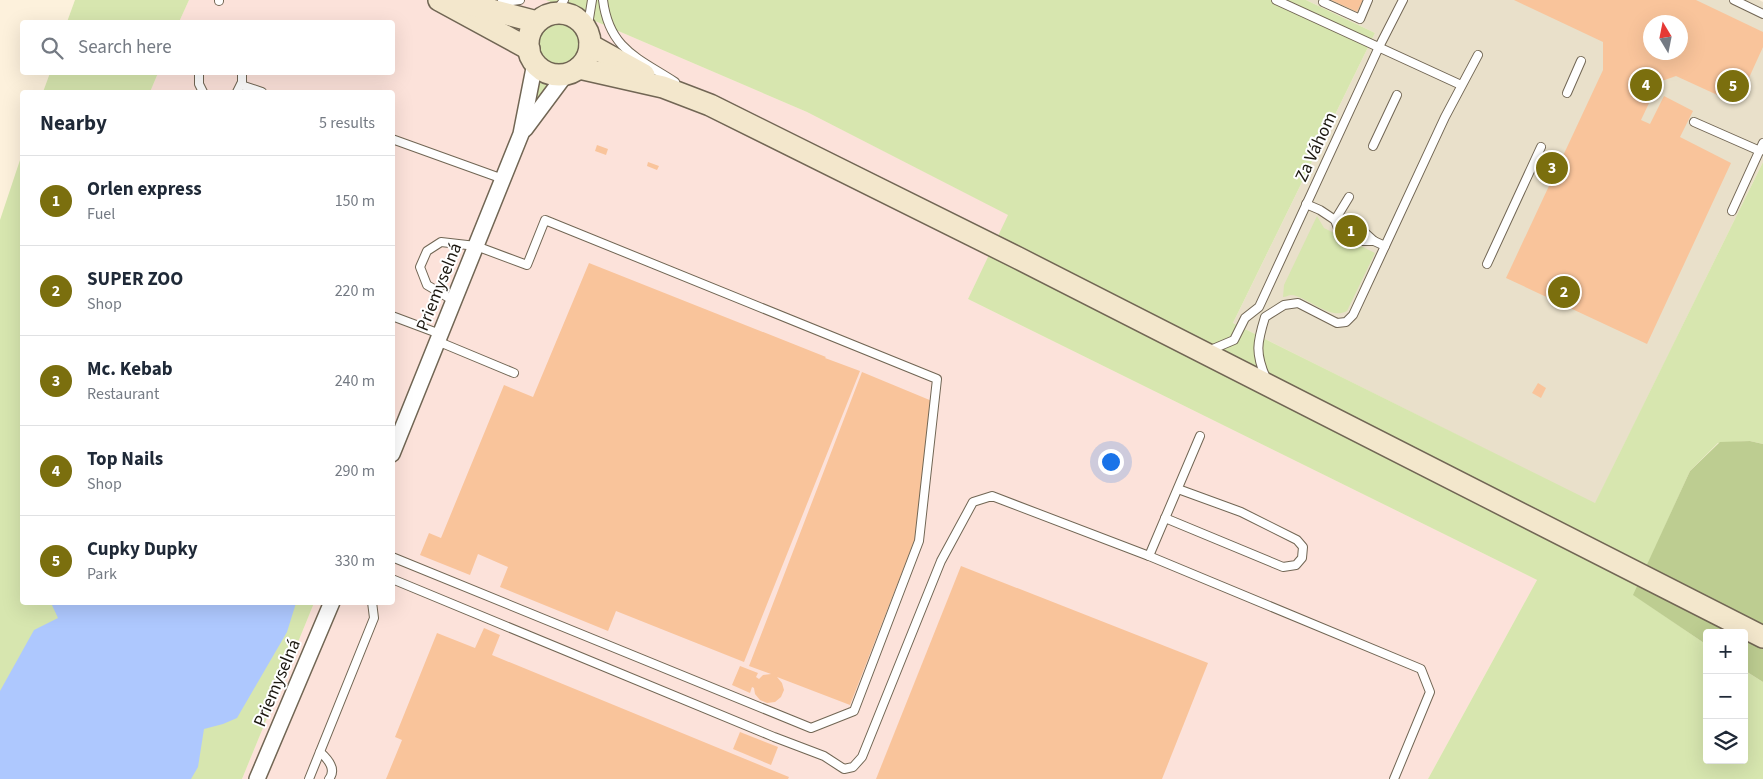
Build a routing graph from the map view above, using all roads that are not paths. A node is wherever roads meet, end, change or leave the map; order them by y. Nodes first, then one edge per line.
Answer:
1 (440, 0) edge
2 (454, 0) edge
3 (502, 0) edge
4 (520, 0) edge
5 (592, 0) edge
6 (603, 0) edge
7 (1276, 0) edge
8 (1324, 0) edge
9 (1368, 0) edge
10 (1403, 0) edge
11 (1734, 0) edge
12 (552, 12) edge
13 (1763, 14) edge
14 (589, 38) junction
15 (1379, 47) junction
16 (1478, 54) dead end
17 (532, 56) junction
18 (1581, 61) dead end
19 (573, 71) junction
20 (199, 75) edge
21 (241, 75) edge
22 (1461, 85) junction
23 (663, 87) junction
24 (239, 89) edge
25 (202, 90) edge
26 (1567, 93) dead end
27 (1397, 95) dead end
28 (710, 105) junction
29 (1694, 122) dead end
30 (521, 134) junction
31 (395, 140) edge
32 (1373, 146) dead end
33 (1541, 147) dead end
34 (1761, 147) edge
35 (503, 179) junction
36 (1349, 197) dead end
37 (1306, 204) junction
38 (1732, 211) dead end
39 (1335, 220) junction
40 (476, 246) junction
41 (1385, 246) junction
42 (1487, 264) dead end
43 (454, 301) junction
44 (1258, 307) junction
45 (395, 317) edge
46 (1265, 317) junction
47 (439, 338) junction
48 (1202, 353) junction
49 (514, 372) dead end
50 (1270, 387) junction
51 (1200, 436) dead end
52 (395, 447) edge
53 (1178, 489) junction
54 (1165, 518) junction
55 (1149, 556) junction
56 (395, 558) edge
57 (395, 580) edge
58 (331, 605) edge
59 (372, 605) edge
60 (1763, 637) edge
61 (320, 752) junction
62 (257, 779) edge
63 (309, 779) edge
64 (329, 779) edge
65 (1394, 779) edge

1 - 17 main road
2 - 12 main road
3 - 4 lane
5 - 14 lane
6 - 28 lane
7 - 15 lane
8 - 9 lane
10 - 15 lane, Za Váhom
11 - 13 lane
12 - 14 main road
12 - 17 main road
14 - 19 main road
14 - 23 main road
15 - 22 lane
15 - 37 lane, Za Váhom
16 - 22 lane
17 - 19 main road
17 - 30 street, Priemyselná
18 - 26 lane
19 - 23 main road
19 - 30 street, Priemyselná
20 - 25 lane
21 - 24 lane
22 - 41 lane
23 - 28 main road
27 - 32 lane
28 - 48 main road
29 - 34 lane
30 - 35 street, Priemyselná
31 - 35 lane
33 - 42 lane
34 - 38 lane
35 - 40 street, Priemyselná
36 - 39 lane
37 - 39 lane
37 - 44 lane, Za Váhom
39 - 41 lane
40 - 43 street, Priemyselná
40 - 43 lane
40 - 56 lane
41 - 46 lane
43 - 47 street, Priemyselná
44 - 46 lane
44 - 48 lane, Za Váhom
45 - 47 lane
46 - 50 lane
47 - 49 lane
47 - 52 street, Priemyselná
48 - 50 main road
50 - 60 main road
51 - 53 lane
53 - 54 lane
53 - 54 lane
54 - 55 lane
55 - 57 lane
55 - 65 lane
58 - 62 street, Priemyselná
59 - 61 lane
61 - 63 lane
61 - 64 lane

